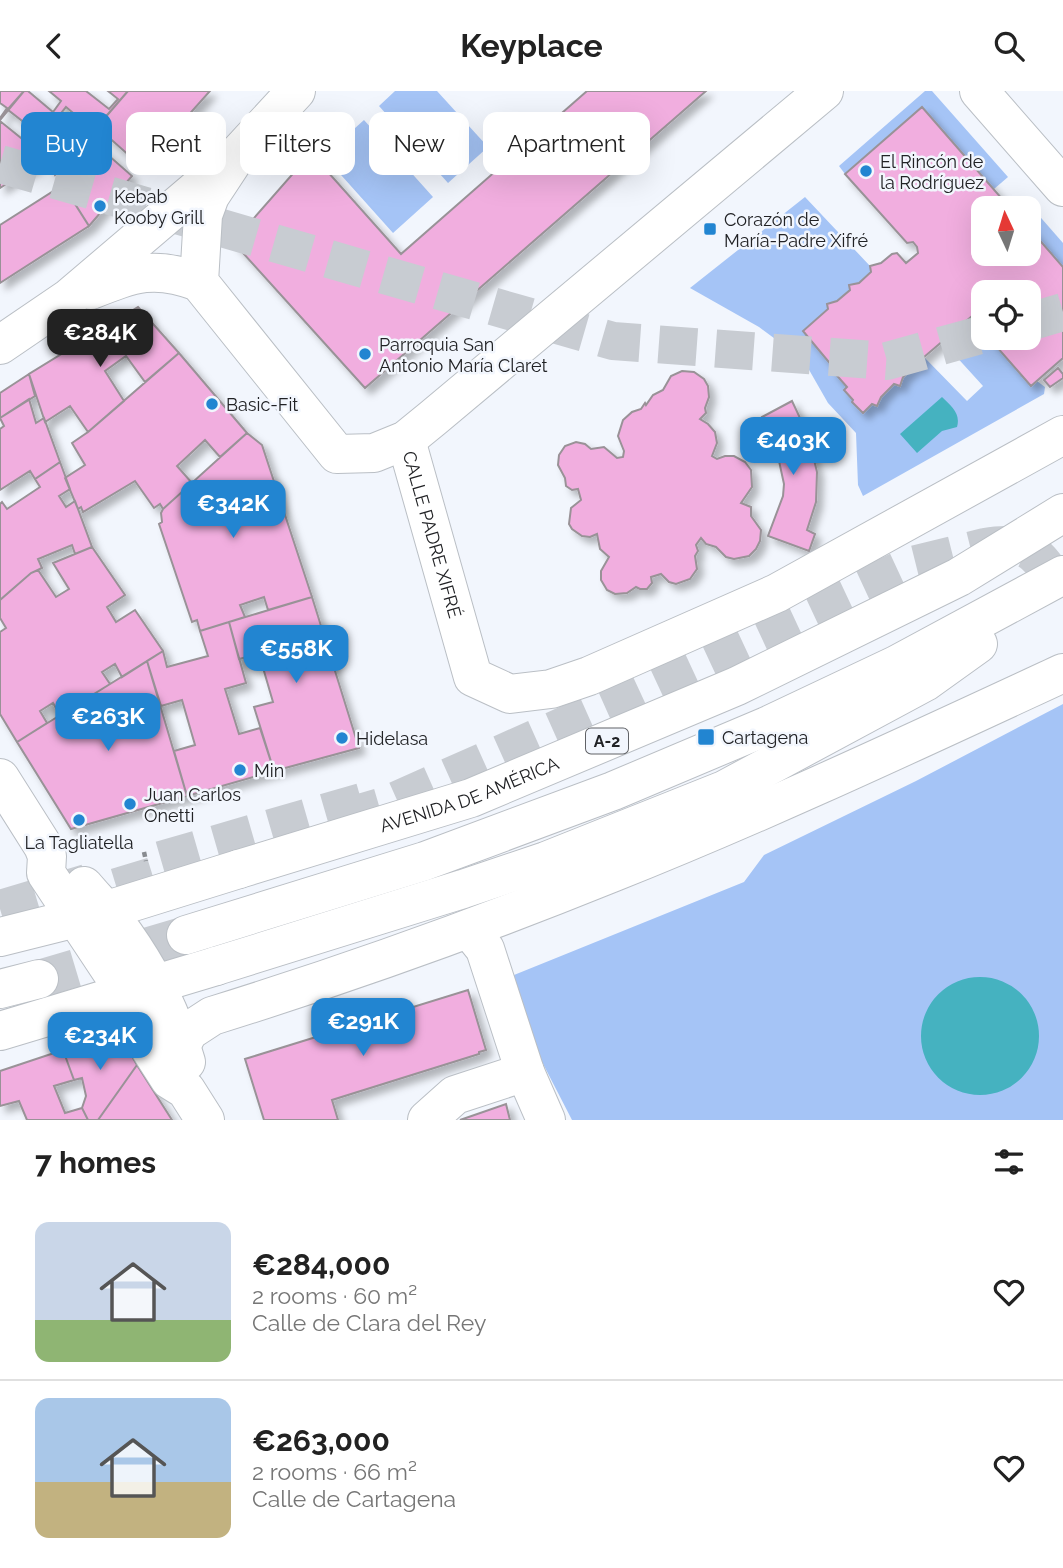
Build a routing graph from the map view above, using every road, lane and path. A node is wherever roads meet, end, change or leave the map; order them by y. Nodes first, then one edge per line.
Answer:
1 (296, 91) edge
2 (824, 91) edge
3 (979, 91) edge
4 (237, 155) junction
5 (1063, 187) edge
6 (199, 282) junction
7 (69, 298) junction
8 (0, 345) edge
9 (406, 440) junction
10 (1054, 441) edge
11 (1063, 513) edge
12 (1049, 583) edge
13 (784, 609) dead end
14 (1063, 673) edge
15 (0, 778) edge
16 (144, 852) dead end
17 (146, 861) dead end
18 (90, 915) junction
19 (469, 929) junction
20 (186, 935) tunnel mouth
21 (0, 937) edge
22 (39, 979) tunnel mouth
23 (0, 989) edge
24 (138, 990) junction
25 (0, 1031) edge
26 (181, 1045) junction
27 (525, 1072) junction
28 (195, 1105) edge
29 (427, 1120) edge
30 (546, 1120) edge

1 - 4 main road
2 - 9 main road
3 - 5 main road
4 - 6 main road
4 - 7 main road
6 - 7 main road
6 - 9 main road, CALLE PADRE XIFRÉ
7 - 8 main road
9 - 10 main road, CALLE PADRE XIFRÉ
10 - 13 main road
11 - 18 main road, AVENIDA DE AMÉRICA / A-2
12 - 20 main road
12 - 24 main road
14 - 19 main road
15 - 18 main road
16 - 17 path
18 - 21 main road, AVENIDA DE AMÉRICA
18 - 24 main road
19 - 26 main road
19 - 27 main road
22 - 23 main road
24 - 25 main road
24 - 26 main road
24 - 28 main road
26 - 28 main road
27 - 29 main road
27 - 30 main road

